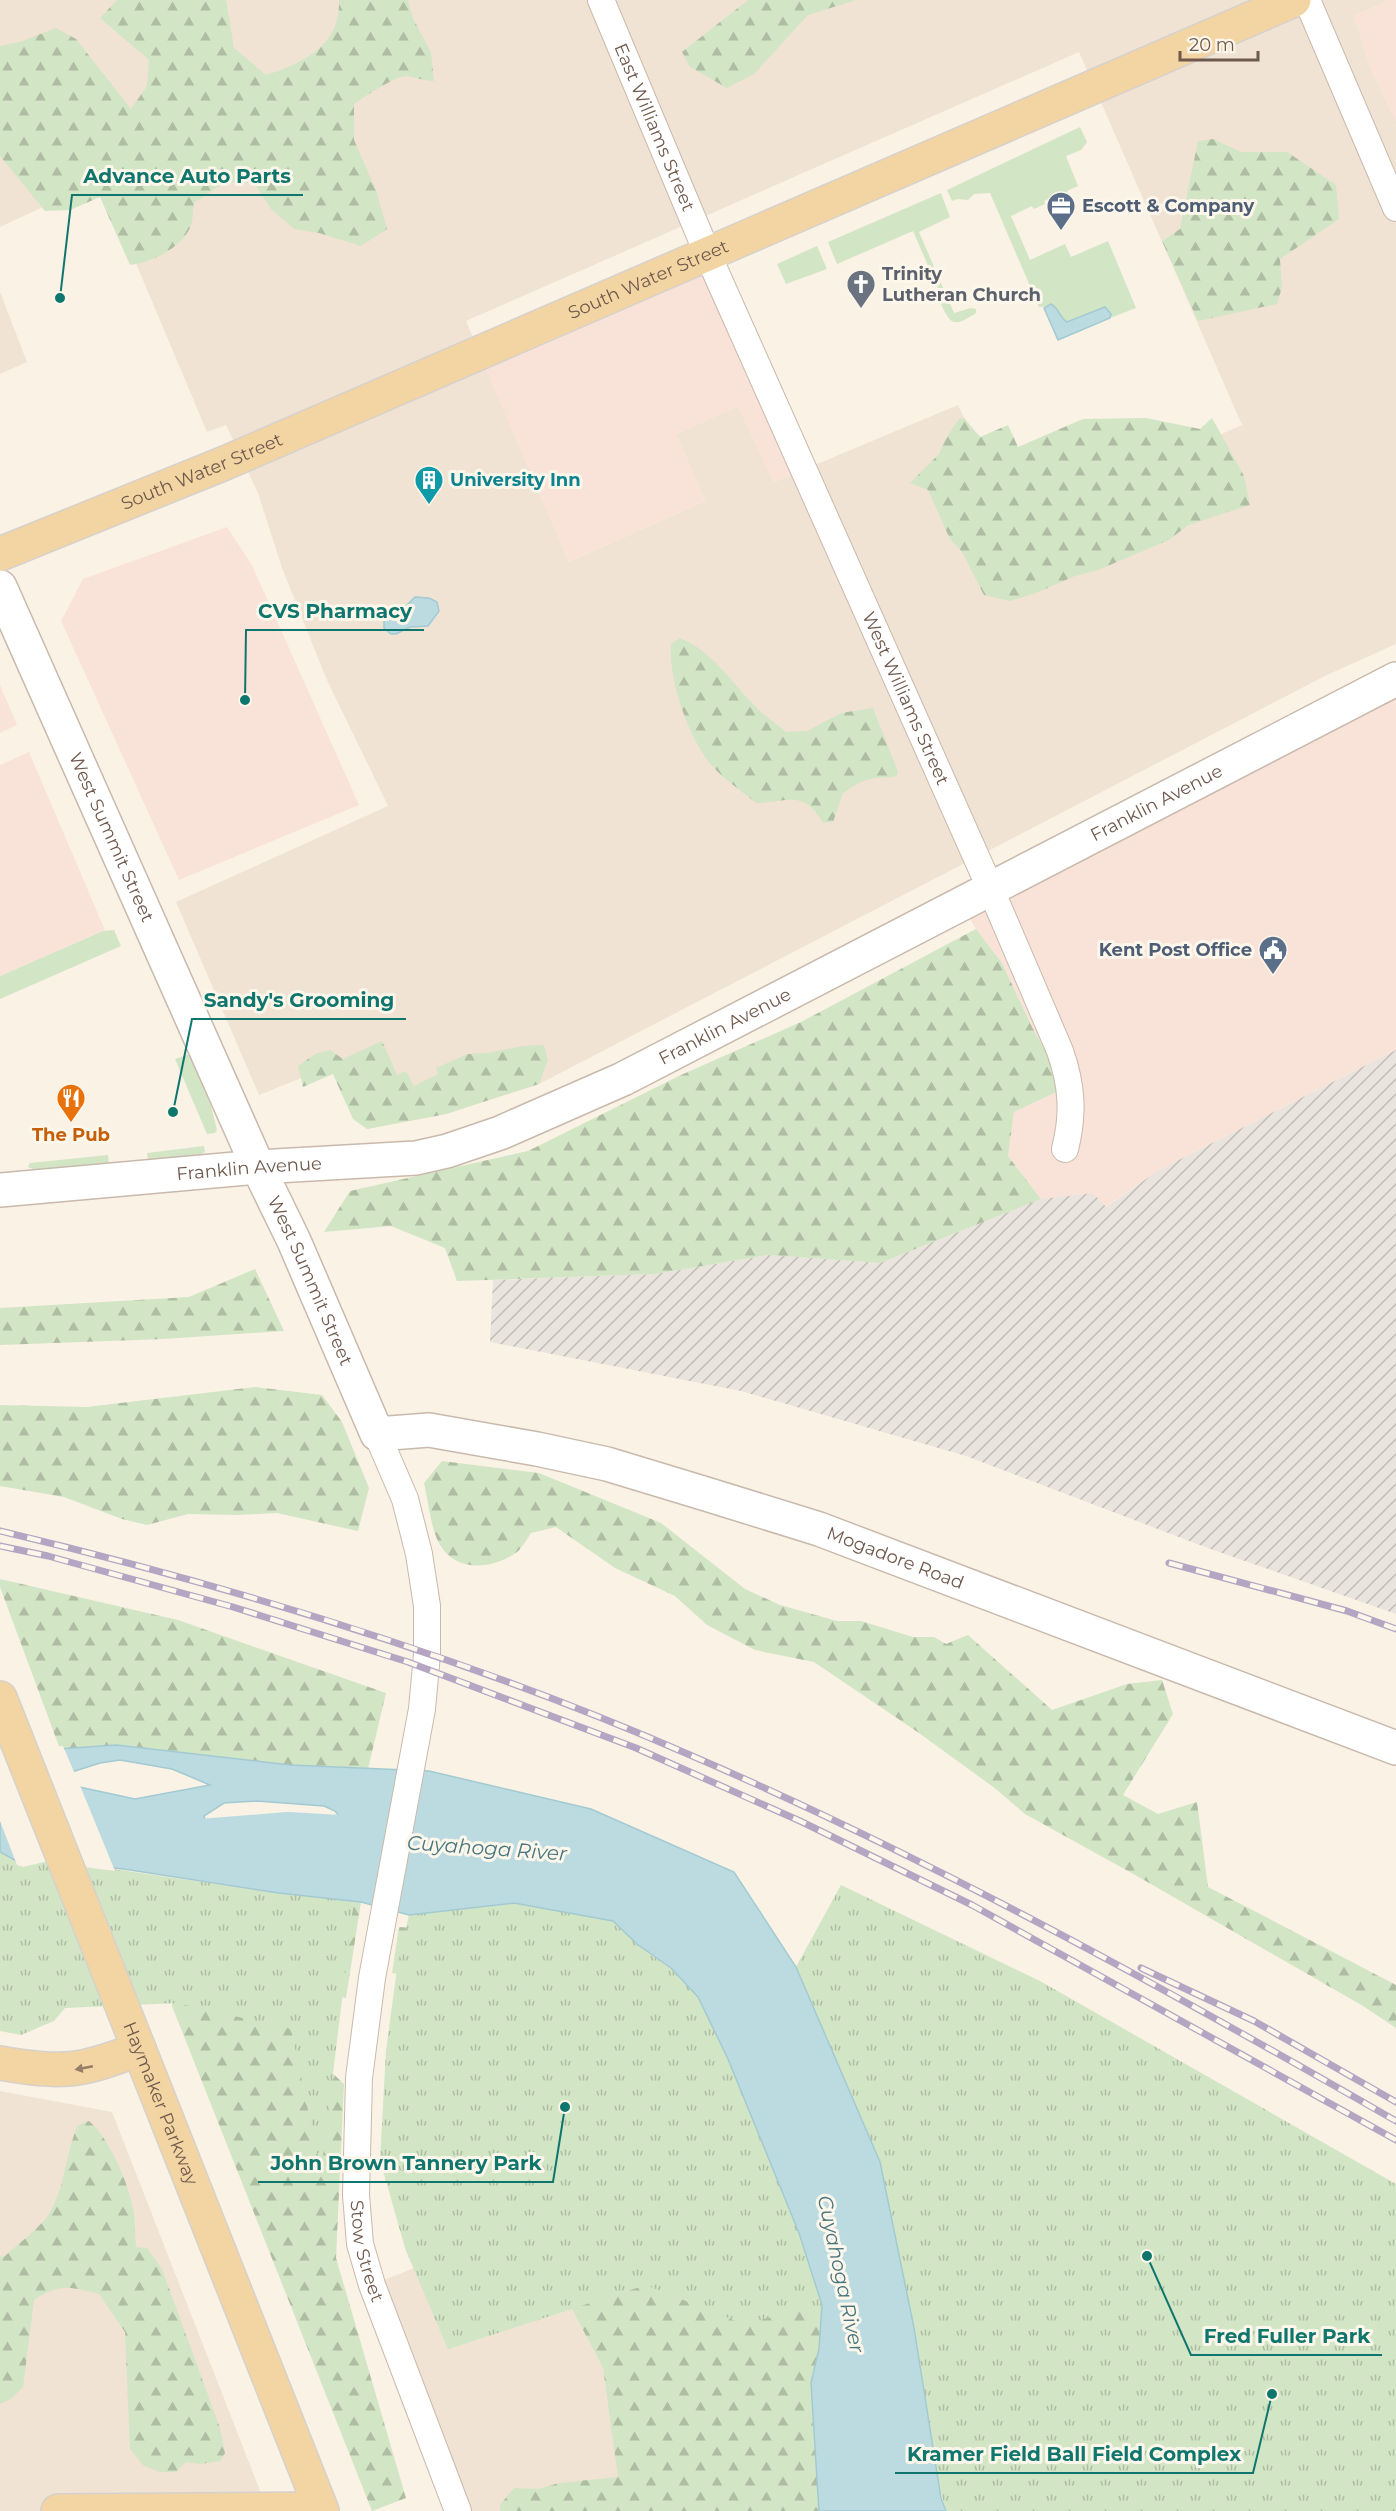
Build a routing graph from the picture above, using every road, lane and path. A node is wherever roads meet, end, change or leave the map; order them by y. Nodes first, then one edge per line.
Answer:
1 (602, 0) edge
2 (1294, 0) edge
3 (1307, 0) edge
4 (1396, 208) edge
5 (708, 255) junction
6 (0, 554) edge
7 (0, 587) edge
8 (1396, 679) edge
9 (991, 890) junction
10 (1065, 1149) dead end
11 (258, 1167) junction
12 (0, 1190) edge
13 (377, 1434) junction
14 (0, 1698) edge
15 (1396, 1748) edge
16 (372, 1978) joint
17 (139, 2049) junction
18 (0, 2063) edge
19 (321, 2510) edge
20 (58, 2511) edge
21 (458, 2511) edge

1 - 5 street, East Williams Street
2 - 5 main road, South Water Street
3 - 4 street
5 - 6 main road, South Water Street
5 - 9 street, West Williams Street
7 - 11 street, West Summit Street
8 - 9 street, Franklin Avenue
9 - 10 street, West Williams Street
9 - 11 street, Franklin Avenue
11 - 12 street, Franklin Avenue
11 - 13 street, West Summit Street
13 - 15 street, Mogadore Road
13 - 16 street, West Summit Street
14 - 17 main road, Haymaker Parkway
16 - 21 street, Stow Street
17 -> 18 main road
17 - 19 main road, Haymaker Parkway
19 - 20 main road

